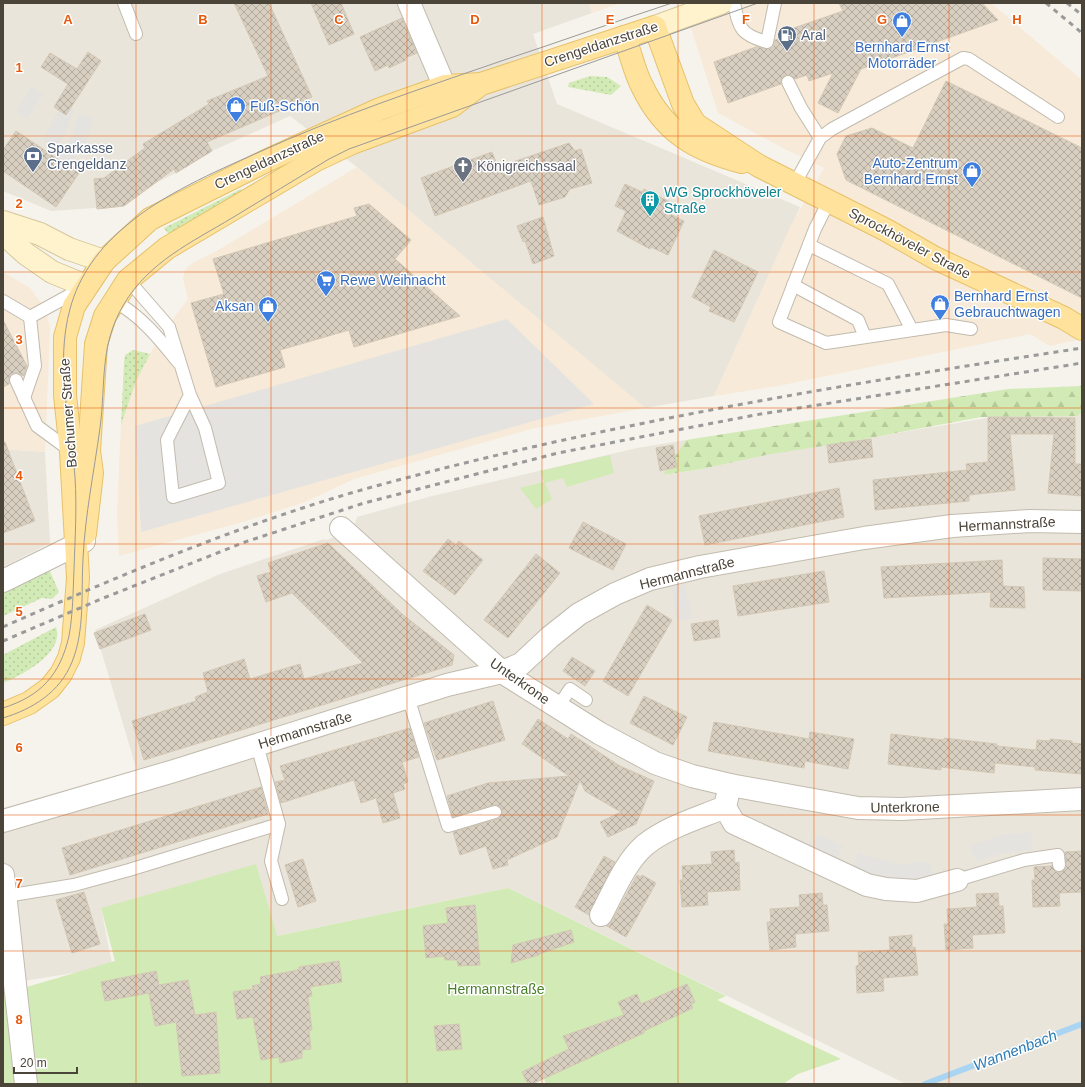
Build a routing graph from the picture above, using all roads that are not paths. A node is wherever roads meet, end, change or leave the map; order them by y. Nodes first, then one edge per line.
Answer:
1 (124, 3) edge
2 (409, 3) edge
3 (720, 3) edge
4 (734, 3) edge
5 (775, 3) edge
6 (655, 27) junction
7 (136, 34) dead end
8 (624, 37) junction
9 (788, 82) dead end
10 (448, 96) junction
11 (1058, 117) dead end
12 (820, 138) junction
13 (312, 151) junction
14 (759, 166) junction
15 (795, 184) junction
16 (829, 201) junction
17 (3, 222) edge
18 (3, 233) edge
19 (809, 245) junction
20 (104, 261) junction
21 (128, 280) junction
22 (793, 285) junction
23 (86, 286) junction
24 (3, 301) edge
25 (114, 301) junction
26 (30, 317) junction
27 (1082, 328) edge
28 (912, 330) junction
29 (970, 330) dead end
30 (865, 337) junction
31 (183, 368) junction
32 (16, 380) dead end
33 (190, 395) junction
34 (24, 398) junction
35 (80, 451) junction
36 (1082, 522) edge
37 (341, 528) dead end
38 (80, 543) junction
39 (3, 581) edge
40 (502, 672) junction
41 (408, 697) junction
42 (586, 700) dead end
43 (558, 707) junction
44 (3, 714) edge
45 (257, 745) junction
46 (730, 785) junction
47 (1082, 799) edge
48 (725, 807) junction
49 (495, 812) dead end
50 (3, 821) edge
51 (279, 824) junction
52 (1059, 865) dead end
53 (3, 875) edge
54 (957, 880) joint
55 (6, 896) junction
56 (282, 899) dead end
57 (601, 915) dead end
58 (26, 1084) edge

1 - 7 lane
2 - 10 street
3 - 6 main road, Crengeldanzstraße
4 - 5 lane
6 - 8 main road, Crengeldanzstraße
6 - 14 main road, Sprockhöveler Straße
8 - 10 main road, Crengeldanzstraße
8 - 14 main road, Sprockhöveler Straße
9 - 12 lane
10 - 13 main road, Crengeldanzstraße
11 - 12 lane
12 - 15 lane
13 - 20 main road, Crengeldanzstraße
13 - 21 main road, Crengeldanzstraße
14 - 15 main road, Sprockhöveler Straße
15 - 16 main road, Sprockhöveler Straße
16 - 19 lane
16 - 27 main road, Sprockhöveler Straße
17 - 20 main road
18 - 23 main road
19 - 22 lane
19 - 28 lane
20 - 21 main road
20 - 23 main road, Crengeldanzstraße
21 - 25 main road, Crengeldanzstraße
21 - 31 lane
22 - 30 lane
22 - 30 lane
23 - 25 main road
23 - 26 lane
23 - 35 main road, Bochumer Straße
24 - 26 lane
25 - 31 lane
25 - 35 main road, Bochumer Straße
26 - 34 lane
28 - 29 lane
28 - 30 lane
31 - 33 lane
32 - 34 lane
33 - 33 lane
34 - 35 lane
35 - 38 main road, Bochumer Straße
36 - 40 street, Hermannstraße
37 - 40 street, Unterkrone
38 - 39 street
38 - 44 main road, Bochumer Straße
40 - 41 street, Hermannstraße
40 - 43 street, Unterkrone
41 - 45 street, Hermannstraße
41 - 49 lane
42 - 43 lane
43 - 46 street, Unterkrone
45 - 50 street, Hermannstraße
45 - 51 lane
46 - 47 street, Unterkrone
46 - 48 street
48 - 54 street
48 - 57 street
51 - 55 lane
51 - 56 lane
52 - 54 lane
53 - 55 street
55 - 58 street

